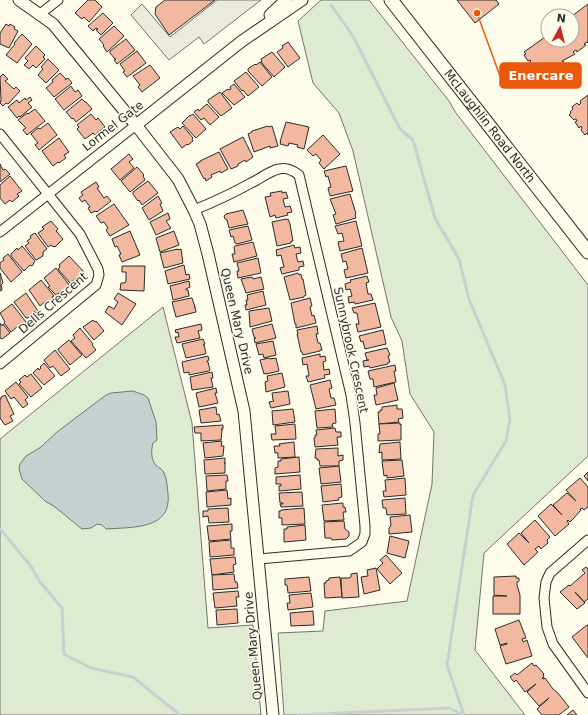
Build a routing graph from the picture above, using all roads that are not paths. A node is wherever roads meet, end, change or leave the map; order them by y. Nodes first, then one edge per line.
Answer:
1 (19, 0) edge
2 (58, 0) edge
3 (286, 0) edge
4 (302, 0) edge
5 (391, 0) edge
6 (40, 14) junction
7 (242, 41) junction
8 (136, 125) junction
9 (0, 134) edge
10 (48, 193) junction
11 (194, 210) junction
12 (0, 232) edge
13 (588, 252) edge
14 (0, 364) edge
15 (588, 540) edge
16 (259, 559) junction
17 (588, 693) edge
18 (272, 715) edge

1 - 6 street, Queen Mary Drive
2 - 6 street
3 - 7 street, Lormel Gate
4 - 7 street, Lormel Gate
5 - 13 main road, McLaughlin Road North
6 - 8 street, Queen Mary Drive
7 - 8 street, Lormel Gate
8 - 10 street, Lormel Gate
8 - 11 street, Queen Mary Drive
9 - 10 street, Dells Crescent
10 - 12 street, Lormel Gate
10 - 14 street, Dells Crescent
11 - 16 street, Queen Mary Drive
11 - 16 street, Sunnybrook Crescent
15 - 17 street
16 - 18 street, Queen Mary Drive

